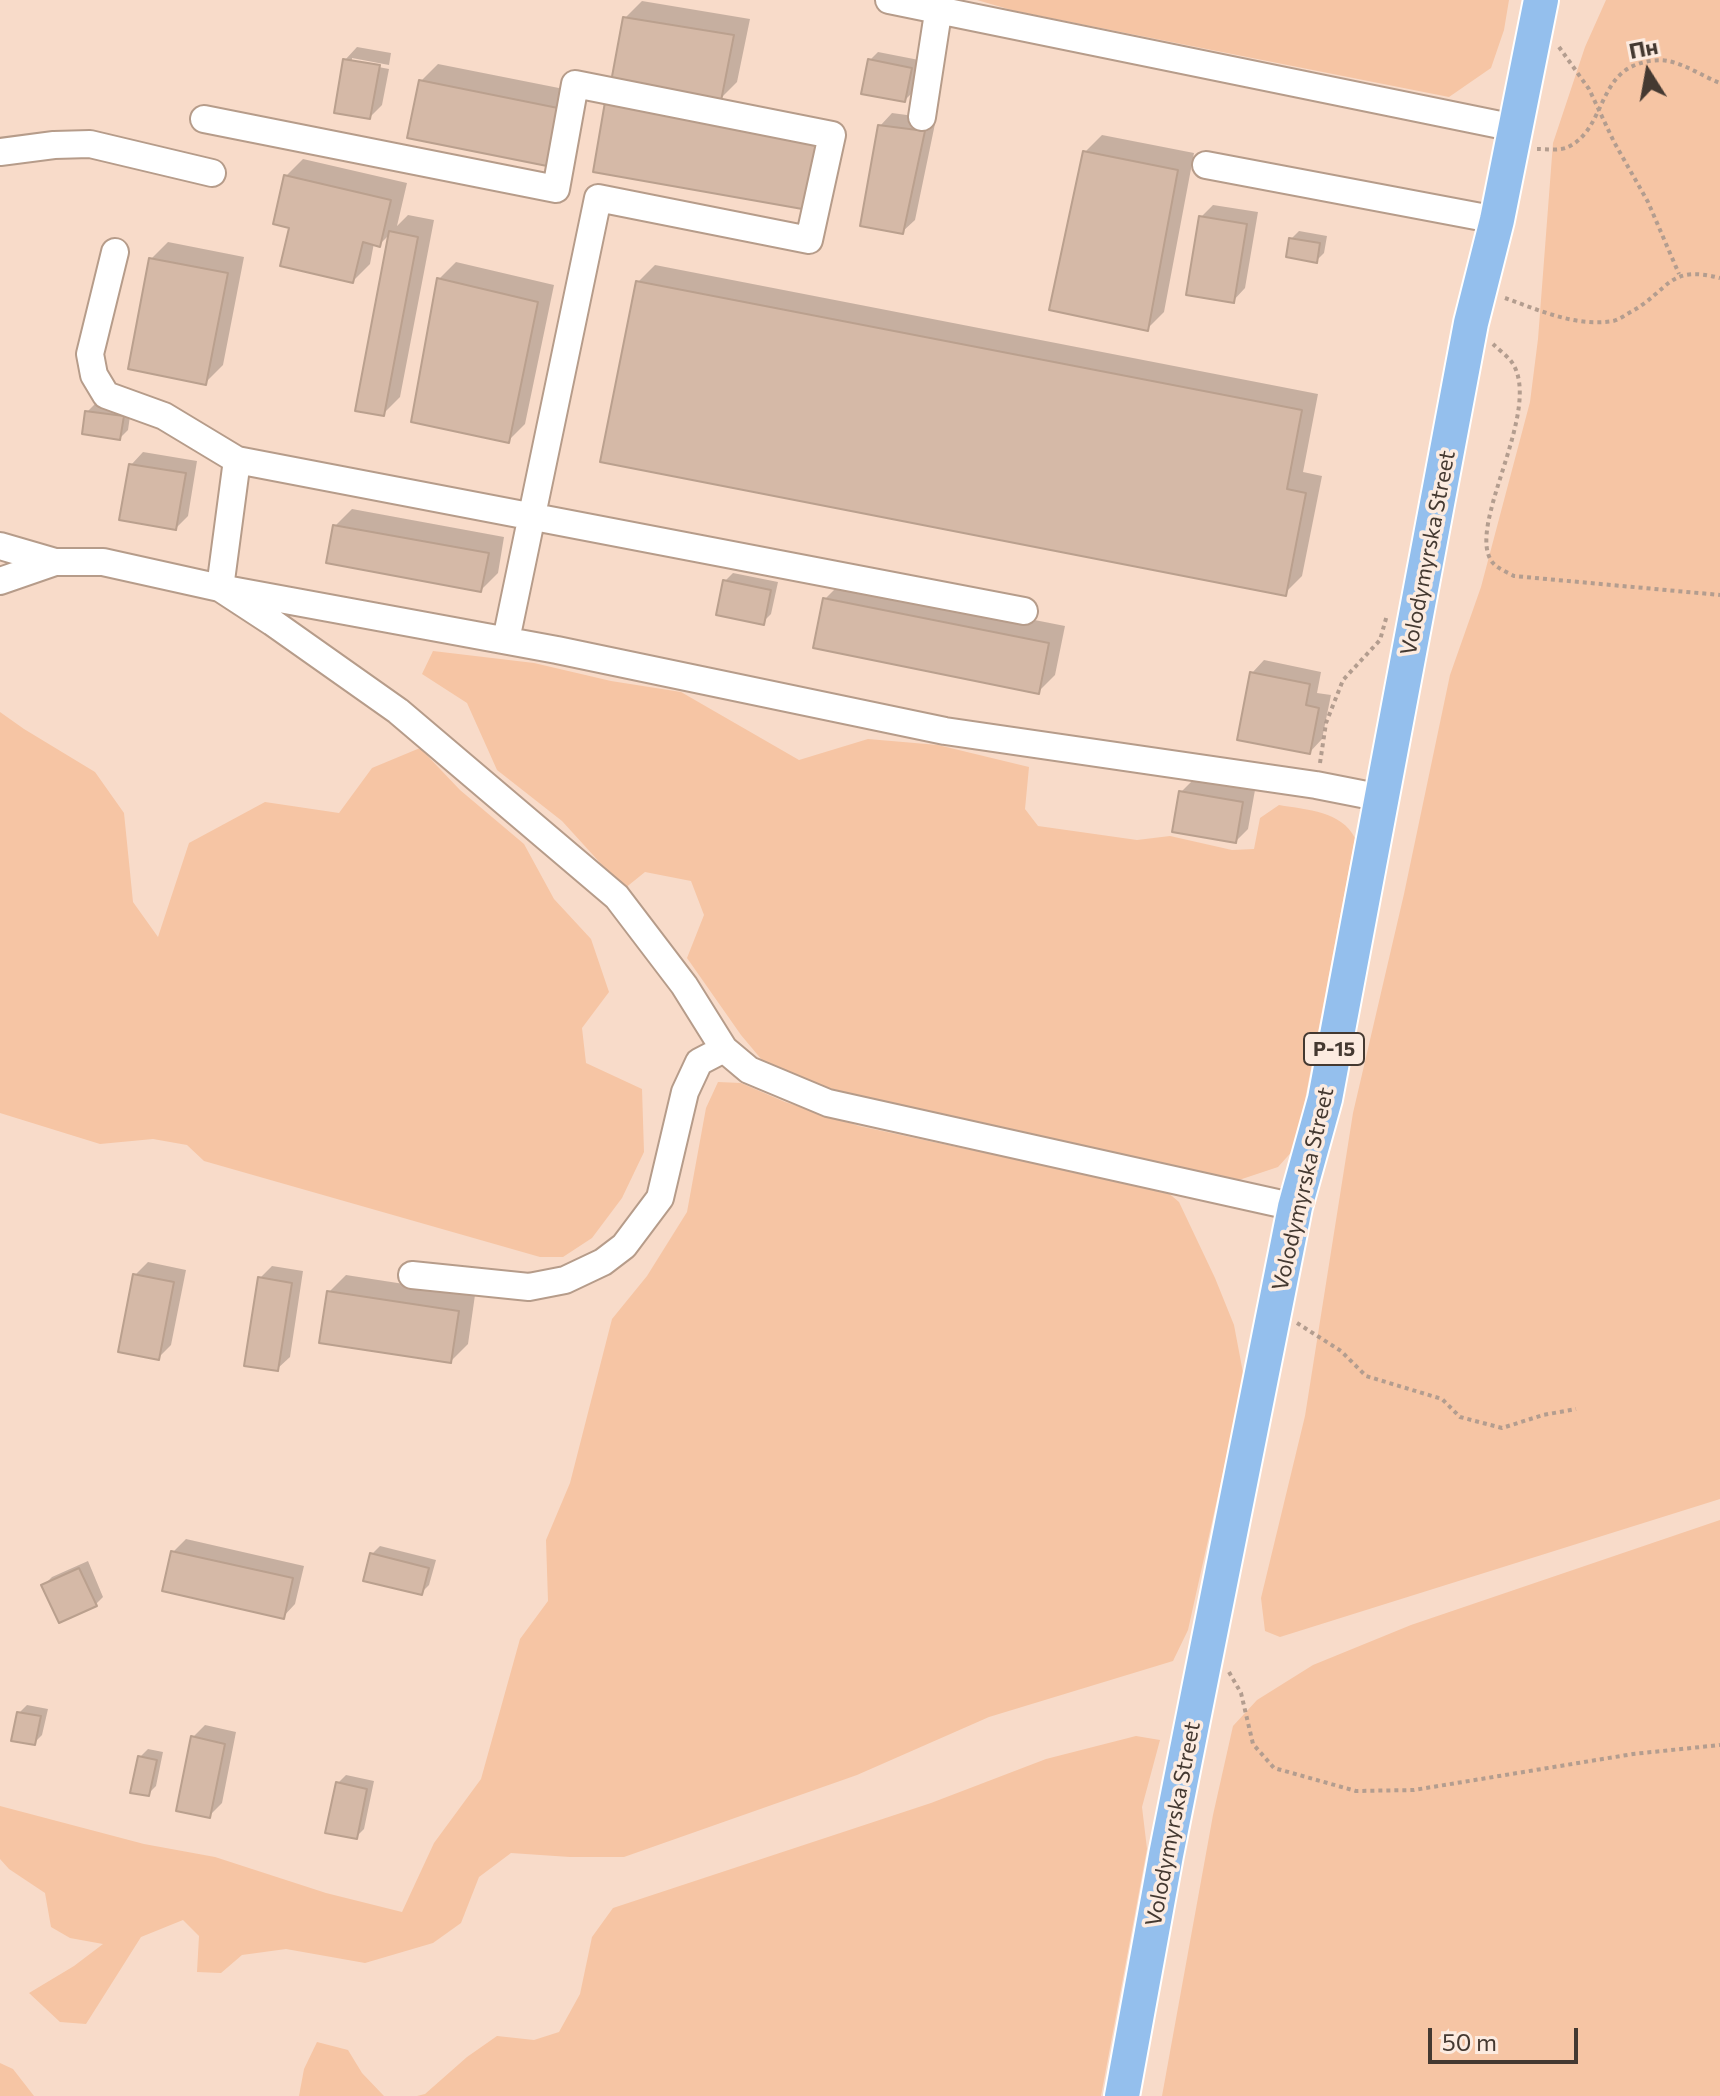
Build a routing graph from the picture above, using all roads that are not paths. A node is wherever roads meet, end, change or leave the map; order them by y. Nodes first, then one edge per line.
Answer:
1 (889, 0) edge
2 (939, 5) edge
3 (1538, 11) edge
4 (922, 117) dead end
5 (204, 119) dead end
6 (1513, 134) junction
7 (0, 152) edge
8 (1206, 165) dead end
9 (212, 173) dead end
10 (556, 189) junction
11 (598, 198) junction
12 (1497, 220) junction
13 (115, 252) dead end
14 (237, 460) junction
15 (531, 518) junction
16 (0, 546) edge
17 (55, 562) junction
18 (0, 581) edge
19 (220, 588) junction
20 (1024, 611) dead end
21 (506, 640) junction
22 (1382, 798) junction
23 (724, 1049) junction
24 (1295, 1207) junction
25 (412, 1275) dead end
26 (1122, 2096) edge

1 - 2 street
2 - 4 street
2 - 6 street
3 - 6 main road, Volodymyrska Street / Р-15
5 - 10 street
6 - 12 main road, Volodymyrska Street / Р-15
7 - 9 street
8 - 12 street
10 - 11 street
10 - 11 street
11 - 15 street
12 - 22 main road, Volodymyrska Street / Р-15
13 - 14 street
14 - 15 street
14 - 19 street
15 - 20 street
15 - 21 street
16 - 17 street
17 - 18 street
17 - 19 street
19 - 21 street
19 - 23 street
21 - 22 street
22 - 24 main road, Volodymyrska Street / Р-15
23 - 24 street
23 - 25 street
24 - 26 main road, Volodymyrska Street / Р-15

